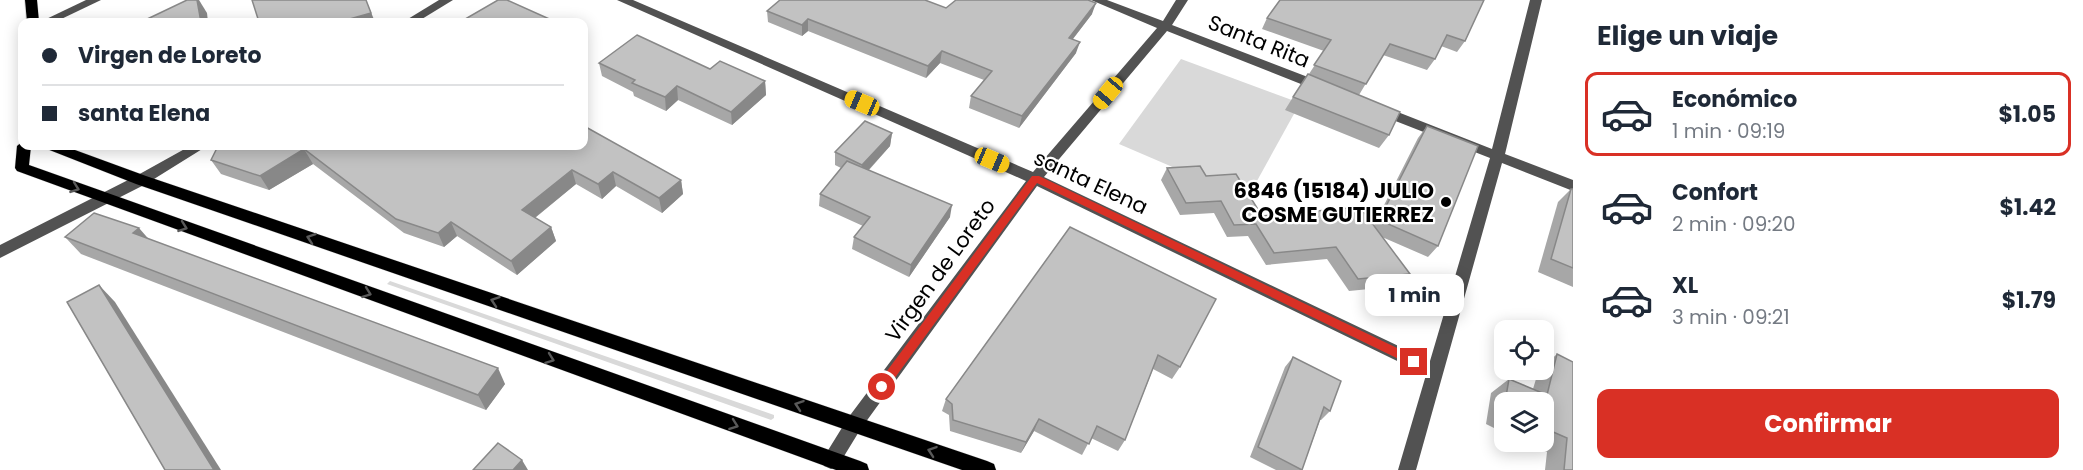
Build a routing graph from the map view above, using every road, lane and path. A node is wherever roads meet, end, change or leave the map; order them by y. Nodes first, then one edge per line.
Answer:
1 (32, 0) edge
2 (94, 0) edge
3 (447, 0) edge
4 (623, 0) edge
5 (1097, 0) edge
6 (1182, 0) edge
7 (1536, 0) edge
8 (33, 18) edge
9 (55, 18) edge
10 (416, 18) edge
11 (1166, 26) junction
12 (1331, 91) edge
13 (1364, 104) edge
14 (24, 150) edge
15 (62, 150) edge
16 (193, 150) edge
17 (1497, 157) junction
18 (1035, 178) junction
19 (141, 180) junction
20 (1573, 186) edge
21 (104, 199) junction
22 (0, 252) edge
23 (1436, 372) junction
24 (854, 424) junction
25 (831, 460) junction
26 (860, 470) edge
27 (987, 470) edge
28 (1407, 470) edge

1 - 8 main road
2 - 9 street
3 - 10 street
4 - 18 street, santa Elena
5 - 11 street, Santa Rita
6 - 11 street, Virgen de Loreto
7 - 17 street
11 - 12 street, Santa Rita
11 - 18 street, Virgen de Loreto
13 - 17 street
14 -> 21 main road
15 - 19 main road
16 - 19 street
17 - 20 street
17 - 23 street
18 - 23 street, santa Elena
18 - 24 street, Virgen de Loreto
19 - 21 street
24 -> 19 main road
21 - 22 street
21 -> 25 main road
23 - 28 street
24 - 25 street, Virgen de Loreto
27 -> 24 main road
25 - 26 main road

